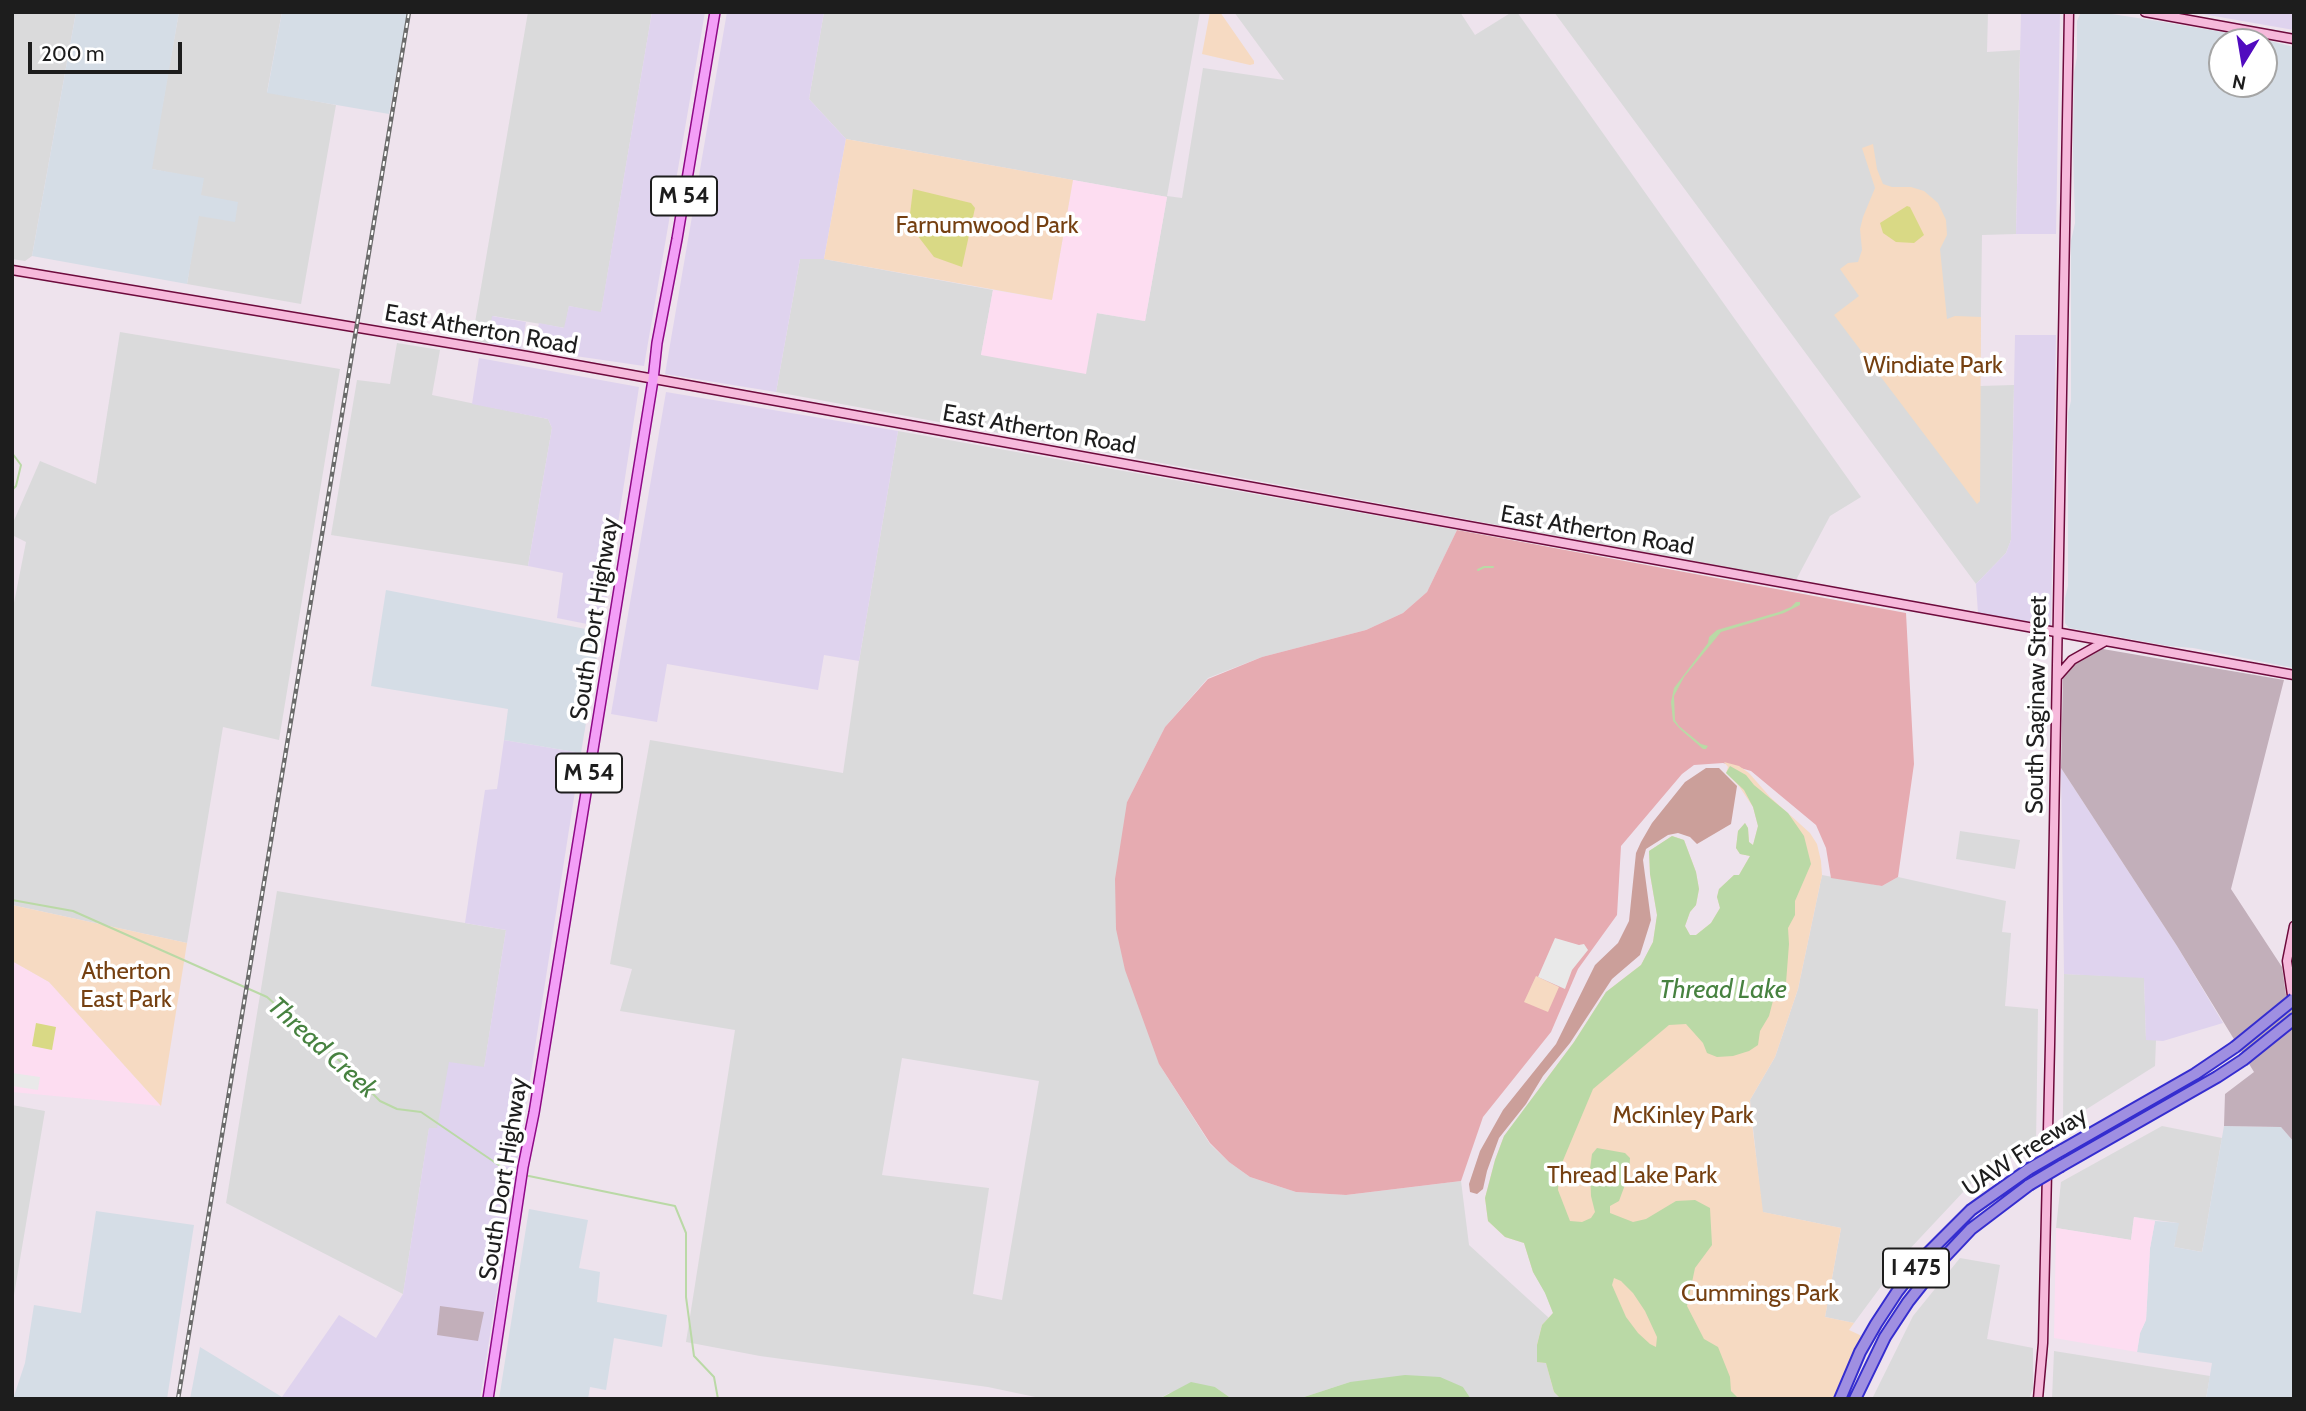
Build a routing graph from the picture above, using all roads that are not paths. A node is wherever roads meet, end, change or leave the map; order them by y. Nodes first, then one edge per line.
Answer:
1 (715, 12) edge
2 (2069, 12) edge
3 (2145, 12) edge
4 (2294, 39) edge
5 (12, 270) edge
6 (653, 380) junction
7 (2057, 633) junction
8 (2104, 641) junction
9 (2294, 675) edge
10 (2057, 677) junction
11 (2294, 926) edge
12 (2294, 1002) edge
13 (2294, 1019) edge
14 (488, 1399) edge
15 (1840, 1399) edge
16 (1855, 1399) edge
17 (2038, 1399) edge

1 - 6 main road, South Dort Highway / M 54
2 - 7 street, South Saginaw Street
3 - 4 street
5 - 6 street, East Atherton Road
6 - 7 street, East Atherton Road
6 - 14 main road, South Dort Highway / M 54
7 - 8 street, East Atherton Road
7 - 10 street, South Saginaw Street
8 - 9 street, East Atherton Road
8 - 10 street
10 - 17 street, South Saginaw Street
11 - 12 street
12 - 15 highway, UAW Freeway / I 475, bridge
13 - 16 highway, UAW Freeway / I 475, bridge

